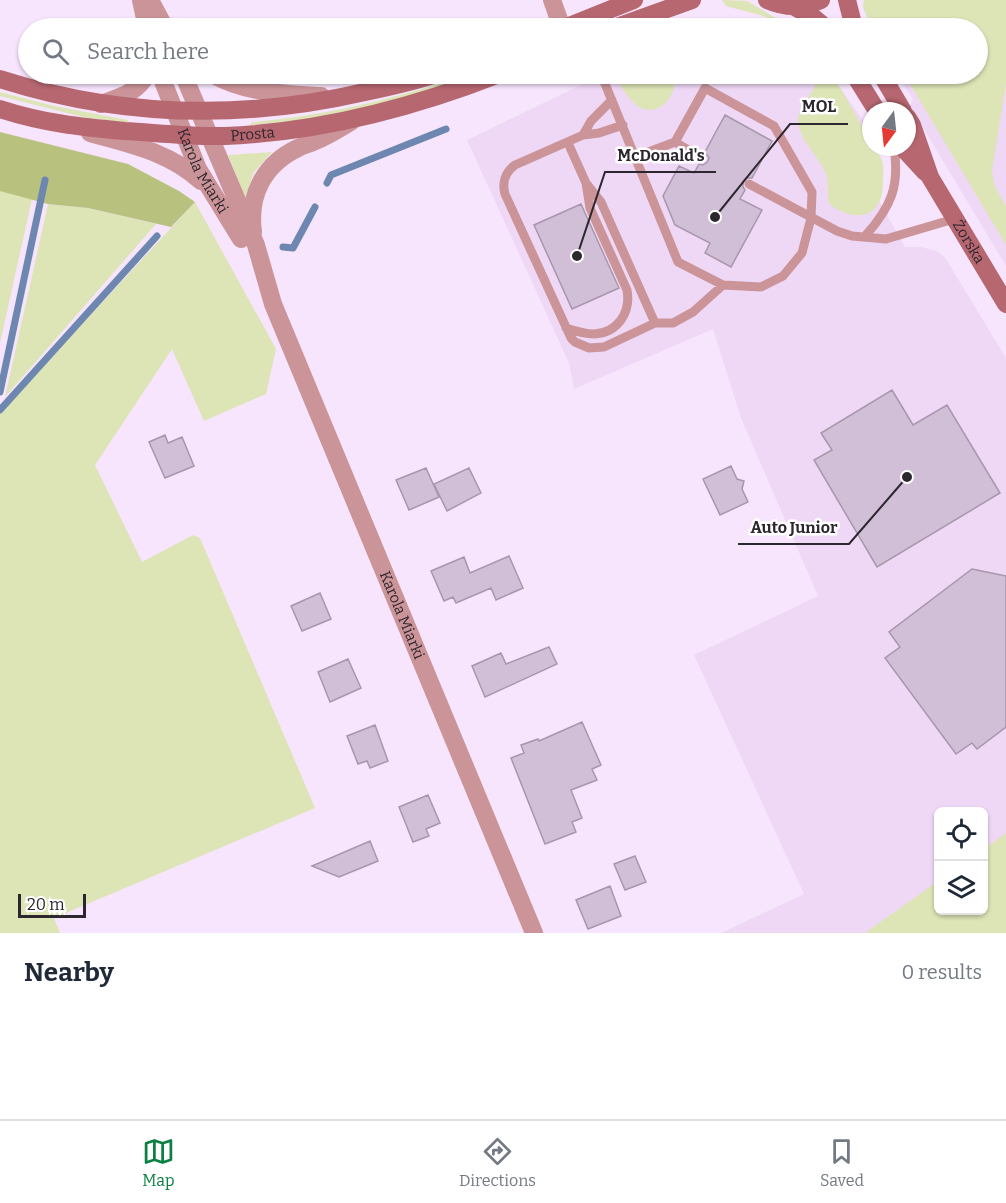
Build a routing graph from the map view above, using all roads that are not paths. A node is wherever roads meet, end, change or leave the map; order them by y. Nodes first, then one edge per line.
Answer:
1 (141, 0) edge
2 (150, 0) edge
3 (552, 0) edge
4 (634, 0) edge
5 (692, 0) edge
6 (767, 0) edge
7 (821, 0) edge
8 (847, 0) edge
9 (793, 6) junction
10 (145, 18) edge
11 (160, 18) edge
12 (559, 18) edge
13 (588, 18) edge
14 (642, 18) edge
15 (814, 18) edge
16 (852, 18) edge
17 (0, 79) edge
18 (141, 84) edge
19 (164, 84) edge
20 (187, 84) edge
21 (237, 84) edge
22 (396, 84) edge
23 (470, 84) edge
24 (605, 84) edge
25 (860, 84) edge
26 (887, 84) edge
27 (344, 97) junction
28 (612, 100) junction
29 (871, 102) edge
30 (898, 102) edge
31 (101, 104) junction
32 (0, 109) edge
33 (175, 111) junction
34 (199, 112) junction
35 (358, 118) junction
36 (62, 125) junction
37 (623, 125) junction
38 (184, 135) junction
39 (583, 135) junction
40 (209, 136) junction
41 (916, 137) edge
42 (675, 142) junction
43 (568, 143) junction
44 (895, 156) edge
45 (910, 156) edge
46 (635, 157) junction
47 (702, 158) dead end
48 (930, 177) junction
49 (586, 183) junction
50 (749, 184) dead end
51 (207, 186) junction
52 (811, 218) junction
53 (954, 219) junction
54 (866, 236) junction
55 (256, 245) junction
56 (723, 285) junction
57 (271, 297) junction
58 (1006, 304) edge
59 (655, 322) junction
60 (566, 328) junction
61 (534, 933) edge

1 - 10 street
2 - 11 street
3 - 12 street
4 - 13 main road
5 - 14 main road
6 - 9 main road
7 - 9 main road
8 - 16 main road
9 - 15 main road
17 - 31 main road, Prosta
18 - 31 street
19 - 33 street, Karola Miarki
20 - 34 street, Karola Miarki
21 - 27 street
22 - 27 main road, Prosta
23 - 35 main road, Prosta
24 - 28 lane
25 - 29 main road
26 - 30 main road
27 - 34 main road, Prosta
28 - 37 lane
28 - 39 lane
31 - 33 main road, Prosta
32 - 36 main road, Prosta
33 - 34 main road, Prosta
33 - 38 street, Karola Miarki
34 - 40 street, Karola Miarki
35 - 40 main road, Prosta
35 - 55 street
36 - 38 main road, Prosta
36 - 51 street
37 - 39 lane
37 - 46 lane
38 - 40 main road, Prosta
38 - 51 street, Karola Miarki
39 - 43 lane
40 - 55 street, Karola Miarki
41 - 48 main road, Żorska
42 - 46 lane
42 - 47 lane
42 - 52 lane
43 - 49 lane
43 - 60 lane
44 - 54 lane
45 - 48 main road, Żorska
46 - 56 lane
48 - 53 main road, Żorska
49 - 59 lane
49 - 60 lane
50 - 52 lane
51 - 57 street, Karola Miarki
52 - 54 lane
52 - 56 lane
53 - 54 lane
53 - 58 main road, Żorska
55 - 57 street, Karola Miarki
56 - 59 lane
57 - 61 street, Karola Miarki
59 - 60 lane

